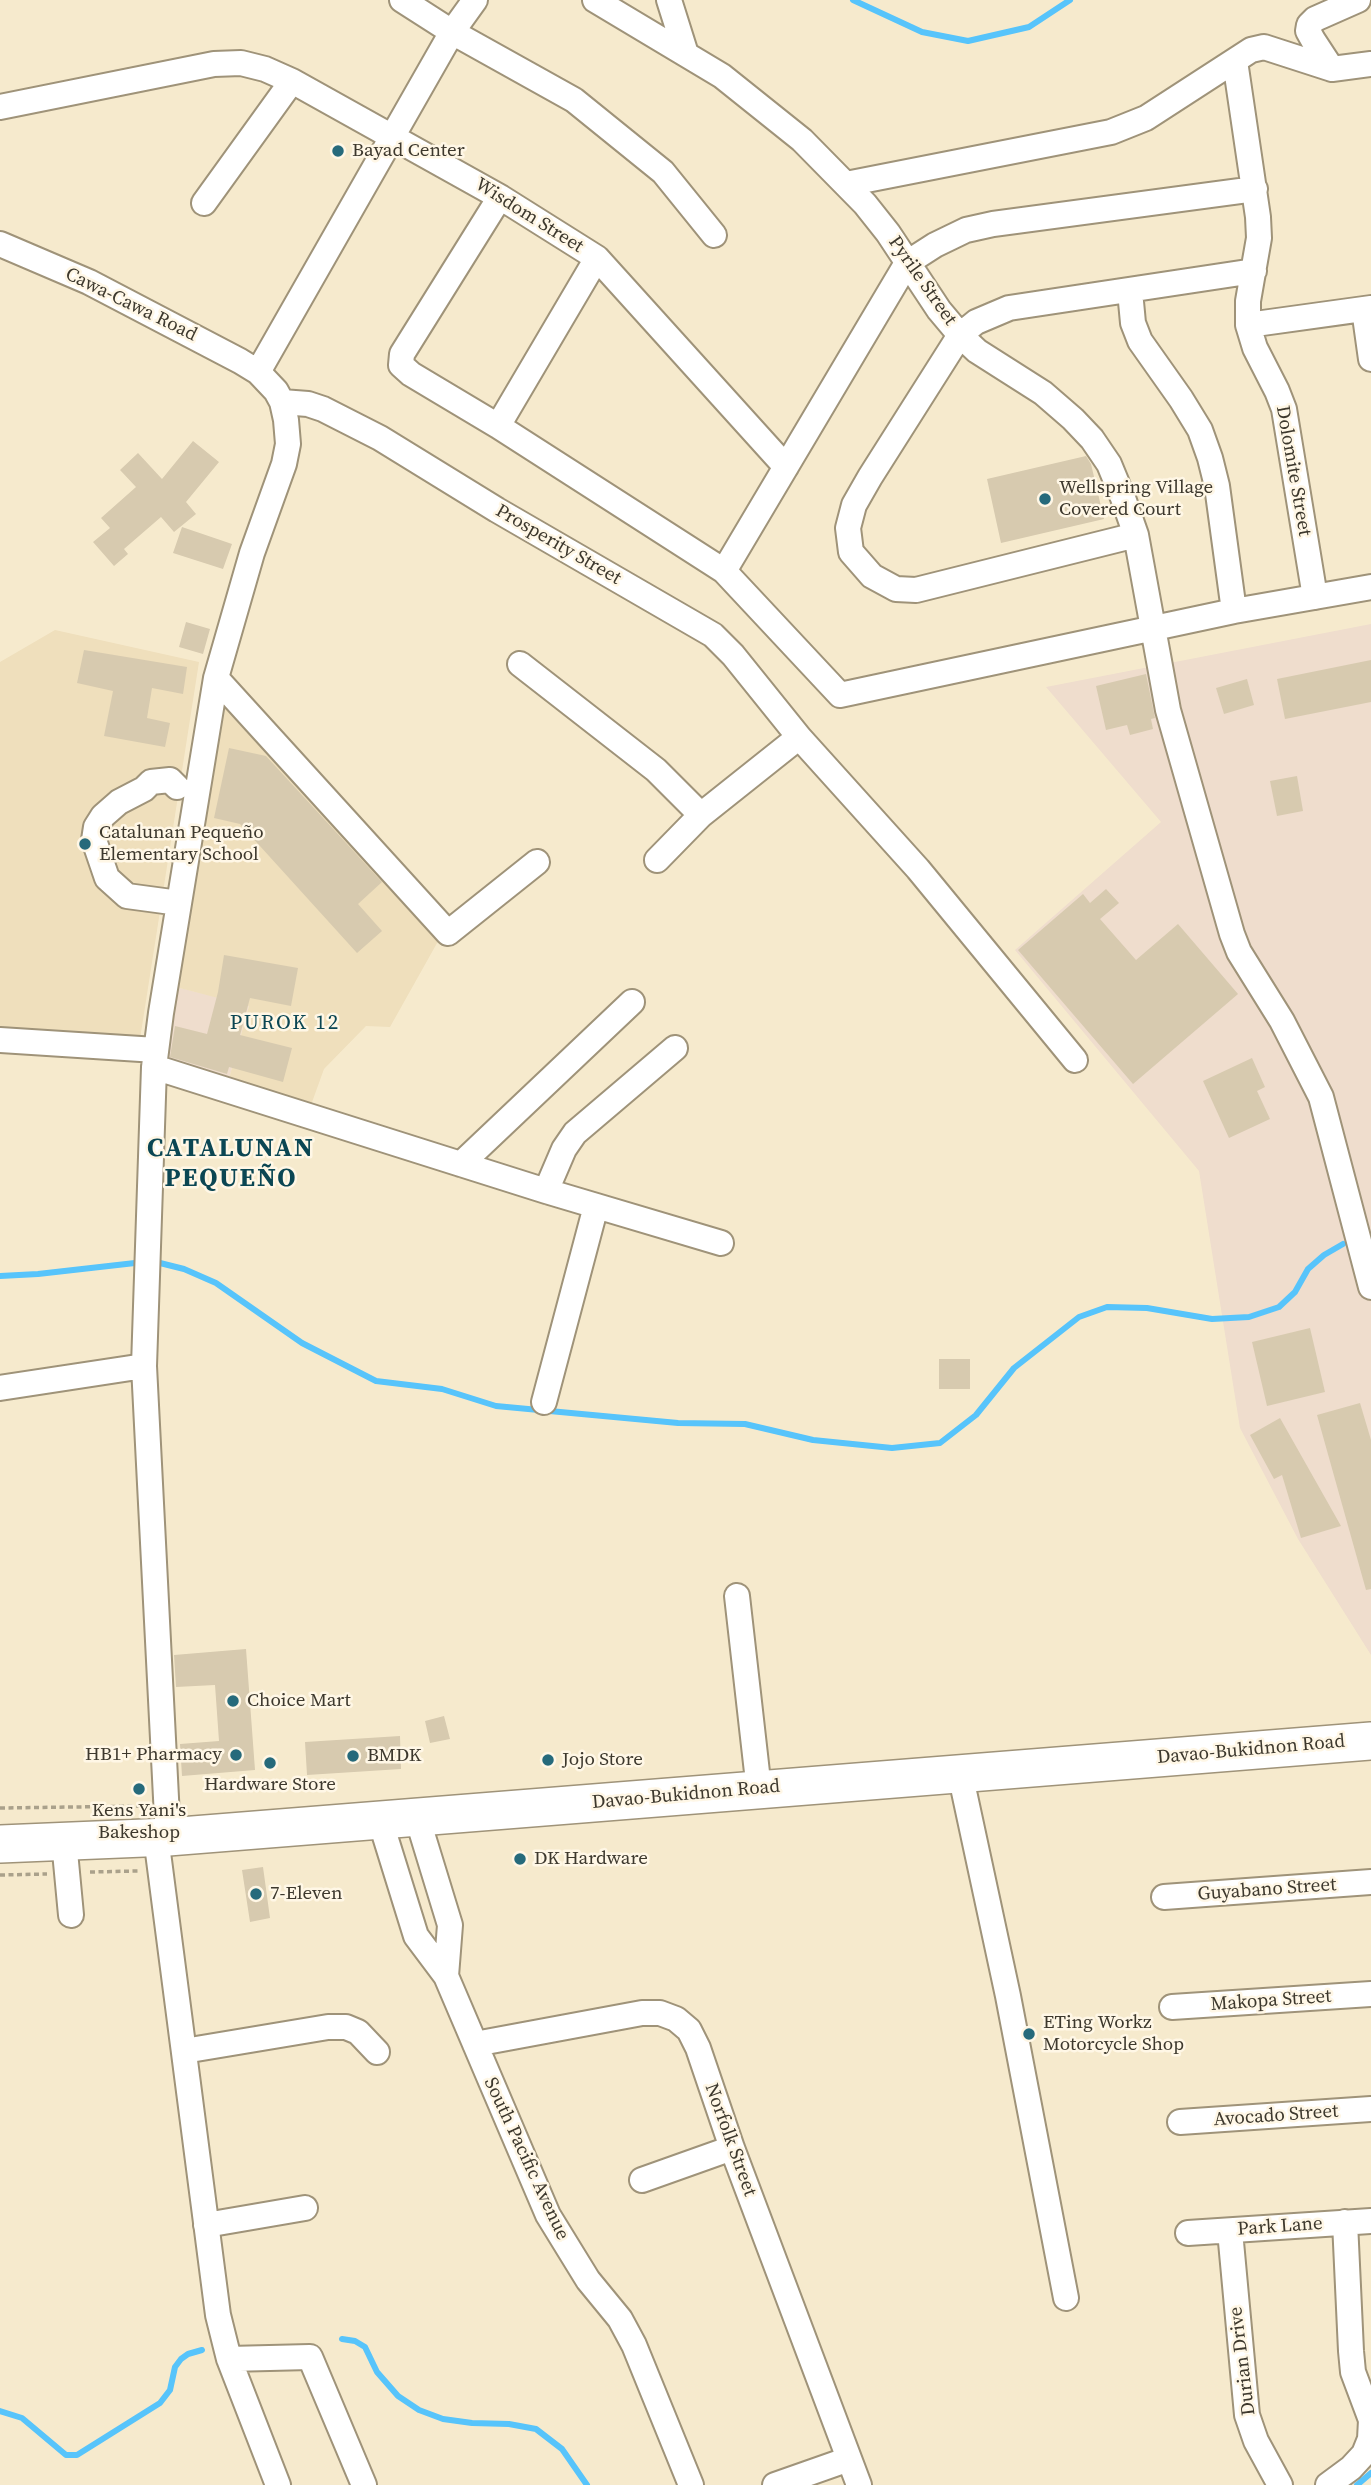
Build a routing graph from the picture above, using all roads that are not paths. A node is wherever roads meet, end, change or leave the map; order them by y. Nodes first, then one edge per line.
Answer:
1 (402, 0) edge
2 (475, 0) edge
3 (595, 0) edge
4 (669, 0) edge
5 (1358, 0) edge
6 (452, 32) junction
7 (686, 54) junction
8 (1235, 61) junction
9 (1371, 64) edge
10 (1332, 69) junction
11 (292, 81) junction
12 (0, 107) edge
13 (393, 136) junction
14 (845, 184) junction
15 (1255, 189) junction
16 (500, 197) junction
17 (204, 203) dead end
18 (714, 235) dead end
19 (0, 244) edge
20 (597, 258) junction
21 (907, 263) junction
22 (1254, 271) junction
23 (1130, 291) junction
24 (1368, 308) edge
25 (1248, 326) junction
26 (960, 335) junction
27 (1371, 359) edge
28 (258, 372) junction
29 (282, 402) junction
30 (498, 426) junction
31 (786, 467) junction
32 (1136, 535) junction
33 (724, 572) junction
34 (1371, 587) edge
35 (1315, 597) junction
36 (1234, 611) junction
37 (1154, 628) junction
38 (520, 664) dead end
39 (216, 677) junction
40 (799, 737) junction
41 (188, 788) junction
42 (701, 815) junction
43 (657, 860) dead end
44 (537, 862) dead end
45 (179, 903) junction
46 (632, 1002) dead end
47 (0, 1040) edge
48 (675, 1048) dead end
49 (155, 1058) junction
50 (1076, 1060) dead end
51 (461, 1164) junction
52 (546, 1191) junction
53 (596, 1206) junction
54 (721, 1244) dead end
55 (1371, 1287) edge
56 (144, 1366) junction
57 (0, 1388) edge
58 (544, 1402) dead end
59 (737, 1596) dead end
60 (1371, 1741) edge
61 (960, 1773) junction
62 (759, 1790) junction
63 (417, 1817) junction
64 (380, 1820) junction
65 (164, 1827) junction
66 (64, 1841) junction
67 (0, 1844) edge
68 (432, 1865) junction
69 (397, 1876) junction
70 (1371, 1882) edge
71 (1164, 1897) dead end
72 (71, 1915) dead end
73 (446, 1976) junction
74 (1371, 1994) edge
75 (1172, 2007) dead end
76 (475, 2044) junction
77 (184, 2051) junction
78 (377, 2052) dead end
79 (1371, 2109) edge
80 (1180, 2122) dead end
81 (732, 2148) junction
82 (642, 2180) dead end
83 (305, 2208) dead end
84 (1371, 2221) edge
85 (1345, 2222) junction
86 (206, 2225) junction
87 (1230, 2231) junction
88 (1188, 2233) dead end
89 (1066, 2298) dead end
90 (229, 2359) junction
91 (849, 2459) junction
92 (278, 2485) edge
93 (364, 2485) edge
94 (691, 2485) edge
95 (775, 2485) edge
96 (859, 2485) edge
97 (1280, 2485) edge
98 (1328, 2485) edge

1 - 6 street
2 - 6 street
3 - 7 street, Pyrile Street
4 - 7 street
5 - 10 street
6 - 13 street
6 - 18 street
7 - 14 street, Pyrile Street
8 - 10 street
8 - 14 street
8 - 15 street, Dolomite Street
9 - 10 street
11 - 12 street, Wisdom Street
11 - 13 street, Wisdom Street
11 - 17 street
13 - 16 street, Wisdom Street
13 - 28 street
14 - 21 street, Pyrile Street
15 - 21 street
15 - 22 street, Dolomite Street
16 - 20 street, Wisdom Street
16 - 30 street
19 - 28 street, Cawa-Cawa Road
20 - 30 street
20 - 31 street, Wisdom Street
21 - 26 street, Pyrile Street
21 - 31 street
22 - 23 street
22 - 25 street, Dolomite Street
23 - 26 street
23 - 36 street
24 - 25 street
24 - 27 street
25 - 35 street, Dolomite Street
26 - 32 street, Pyrile Street
26 - 32 street
28 - 29 street
29 - 39 street
29 - 40 street, Prosperity Street
30 - 33 street
31 - 33 street
32 - 37 street, Pyrile Street
33 - 37 street
34 - 35 street
35 - 36 street
36 - 37 street
37 - 55 street, Pyrile Street
38 - 42 street
39 - 41 street
39 - 44 street
40 - 42 street
40 - 50 street, Prosperity Street
41 - 45 street
41 - 45 street
42 - 43 street
45 - 49 street
46 - 51 street
47 - 49 street
48 - 52 street
49 - 51 street
49 - 56 street
51 - 52 street
52 - 53 street
53 - 54 street
53 - 58 street
56 - 57 street
56 - 65 street
59 - 62 street
60 - 61 highway, Davao-Bukidnon Road
61 - 62 highway, Davao-Bukidnon Road
61 - 89 street
62 - 63 highway, Davao-Bukidnon Road
63 - 64 highway, Davao-Bukidnon Road
63 - 68 street, South Pacific Avenue
64 - 65 highway, Davao-Bukidnon Road
64 - 69 street, South Pacific Avenue
65 - 66 highway, Davao-Bukidnon Road
65 - 77 street
66 - 67 highway, Davao-Bukidnon Road
66 - 72 street
68 - 69 street
68 - 73 street, South Pacific Avenue
69 - 73 street, South Pacific Avenue
70 - 71 street, Guyabano Street
73 - 76 street, South Pacific Avenue
74 - 75 street, Makopa Street
76 - 81 street, Norfolk Street
76 - 94 street, South Pacific Avenue
77 - 78 street
77 - 86 street
79 - 80 street, Avocado Street
81 - 82 street
81 - 91 street, Norfolk Street
83 - 86 street
84 - 85 street, Park Lane
85 - 87 street, Park Lane
85 - 98 street
86 - 90 street
87 - 88 street, Park Lane
87 - 97 street, Durian Drive
90 - 92 street
90 - 93 street
91 - 95 street
91 - 96 street, Norfolk Street

